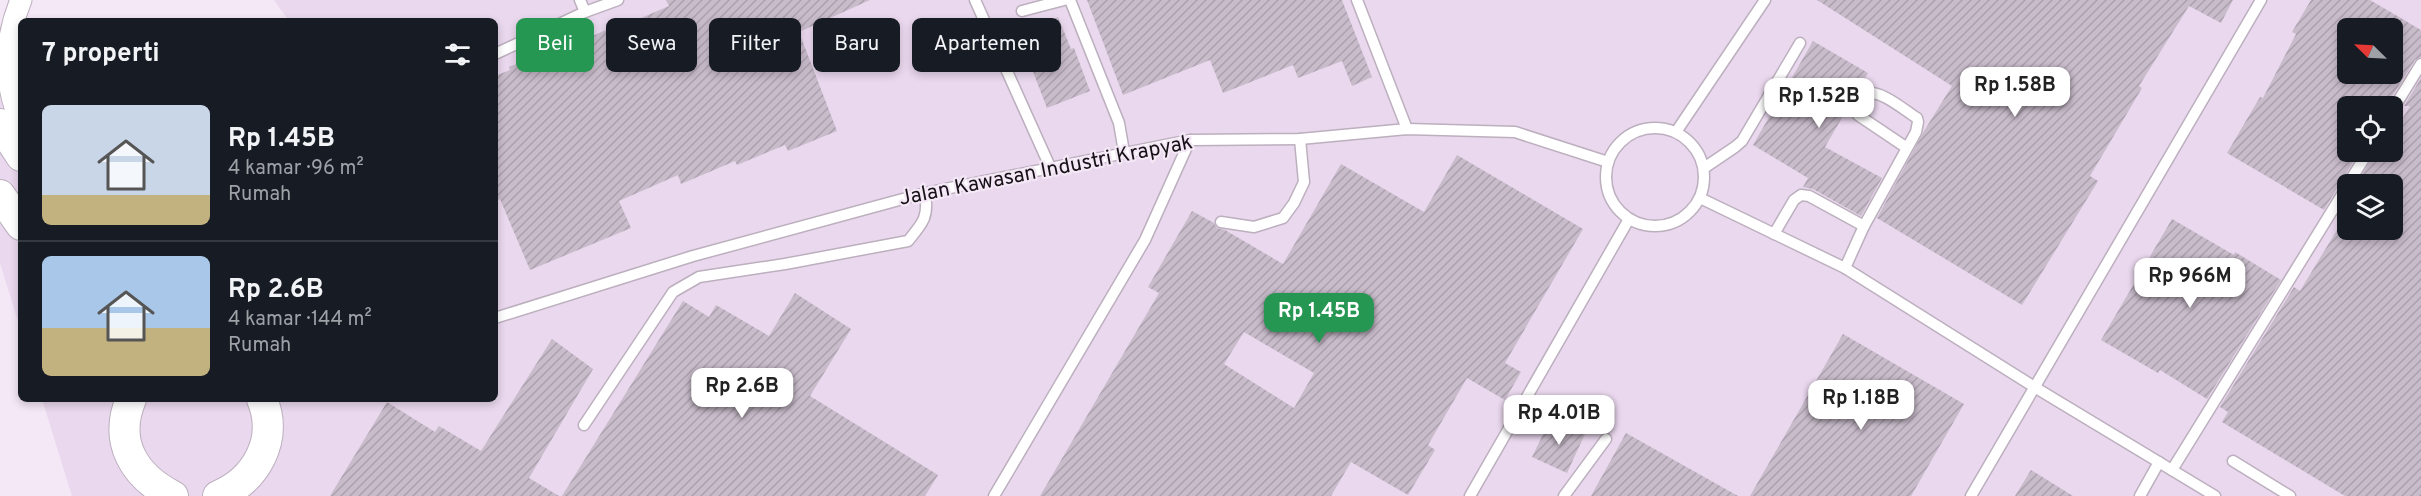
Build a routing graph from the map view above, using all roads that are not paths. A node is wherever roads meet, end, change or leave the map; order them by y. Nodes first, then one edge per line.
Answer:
1 (21, 0) edge
2 (580, 0) edge
3 (618, 0) edge
4 (975, 0) edge
5 (1064, 0) edge
6 (1070, 0) edge
7 (1357, 0) edge
8 (1765, 0) edge
9 (2261, 0) edge
10 (1022, 11) dead end
11 (585, 12) junction
12 (1800, 43) dead end
13 (498, 53) edge
14 (2421, 64) edge
15 (2401, 96) edge
16 (18, 116) edge
17 (0, 124) edge
18 (1407, 129) junction
19 (1676, 132) junction
20 (1300, 139) junction
21 (1190, 140) junction
22 (1907, 148) junction
23 (18, 151) edge
24 (1124, 152) junction
25 (1608, 162) junction
26 (1704, 168) junction
27 (1051, 169) junction
28 (925, 194) junction
29 (0, 195) edge
30 (1700, 198) junction
31 (2337, 203) edge
32 (1629, 219) junction
33 (18, 221) edge
34 (1221, 222) dead end
35 (1864, 226) junction
36 (1774, 234) junction
37 (1845, 268) junction
38 (498, 317) edge
39 (2036, 388) junction
40 (130, 402) edge
41 (265, 402) edge
42 (584, 425) dead end
43 (1606, 439) dead end
44 (2233, 461) dead end
45 (2159, 462) junction
46 (2172, 470) junction
47 (173, 496) edge
48 (218, 496) edge
49 (994, 496) edge
50 (1470, 496) edge
51 (1564, 496) edge
52 (1971, 496) edge
53 (2140, 496) edge
54 (2215, 496) edge
55 (2290, 496) edge

1 - 16 street
2 - 11 lane
3 - 11 lane
4 - 27 lane
5 - 10 lane
6 - 24 lane
7 - 18 lane
8 - 19 lane
9 - 39 lane
11 - 13 lane
12 - 26 lane
14 - 15 lane
17 - 23 street
18 - 20 lane, Jalan Kawasan Industri Krapyak
18 - 25 lane, Jalan Kawasan Industri Krapyak
19 - 25 lane
19 - 26 lane
20 - 21 lane, Jalan Kawasan Industri Krapyak
20 - 34 lane
21 - 24 lane, Jalan Kawasan Industri Krapyak
21 - 49 lane
22 - 22 lane
22 - 35 lane
24 - 27 lane, Jalan Kawasan Industri Krapyak
25 - 32 lane
26 - 30 lane
27 - 28 lane, Jalan Kawasan Industri Krapyak
28 - 38 lane, Jalan Kawasan Industri Krapyak
28 - 42 lane
29 - 33 street
30 - 32 lane
30 - 36 lane
31 - 46 lane
32 - 50 lane
35 - 36 lane
35 - 37 lane
36 - 37 lane
37 - 39 lane
39 - 45 lane
39 - 52 lane
40 - 47 street
41 - 48 street
43 - 51 lane
44 - 55 lane
45 - 46 lane
45 - 53 lane
46 - 54 lane

